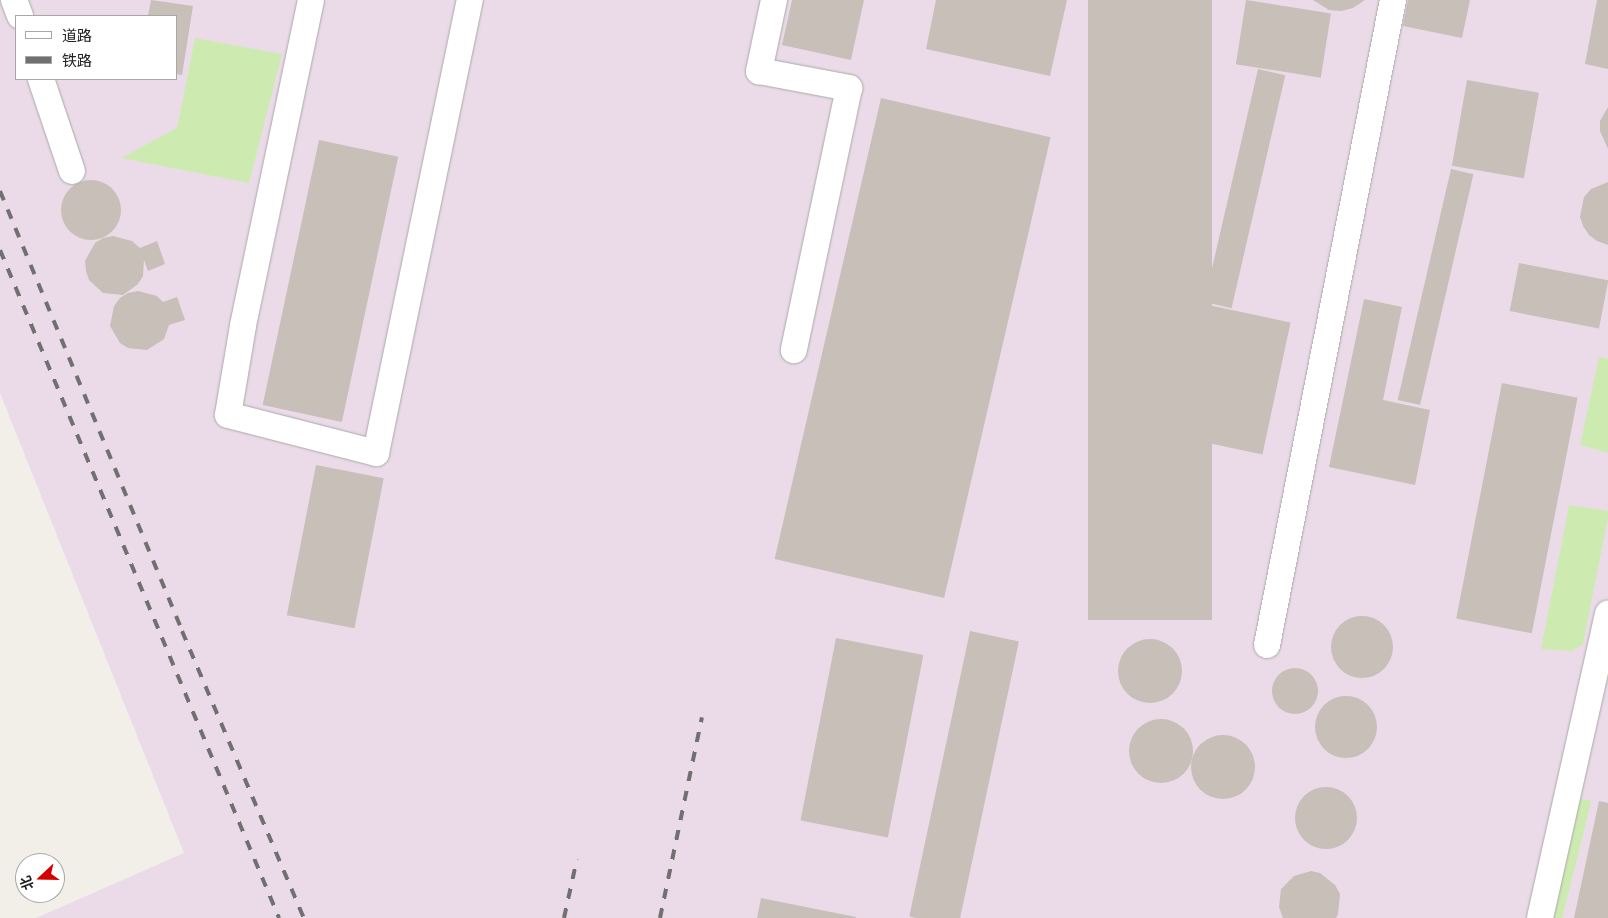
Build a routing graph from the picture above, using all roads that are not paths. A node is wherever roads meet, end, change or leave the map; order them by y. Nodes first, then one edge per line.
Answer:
1 (14, 0) edge
2 (311, 0) edge
3 (470, 0) edge
4 (774, 0) edge
5 (1393, 0) edge
6 (20, 15) edge
7 (41, 80) edge
8 (72, 171) dead end
9 (794, 350) dead end
10 (1608, 614) edge
11 (1267, 645) dead end
12 (1540, 918) edge

1 - 6 lane
2 - 3 lane
4 - 9 lane
5 - 11 lane
7 - 8 lane
10 - 12 lane

